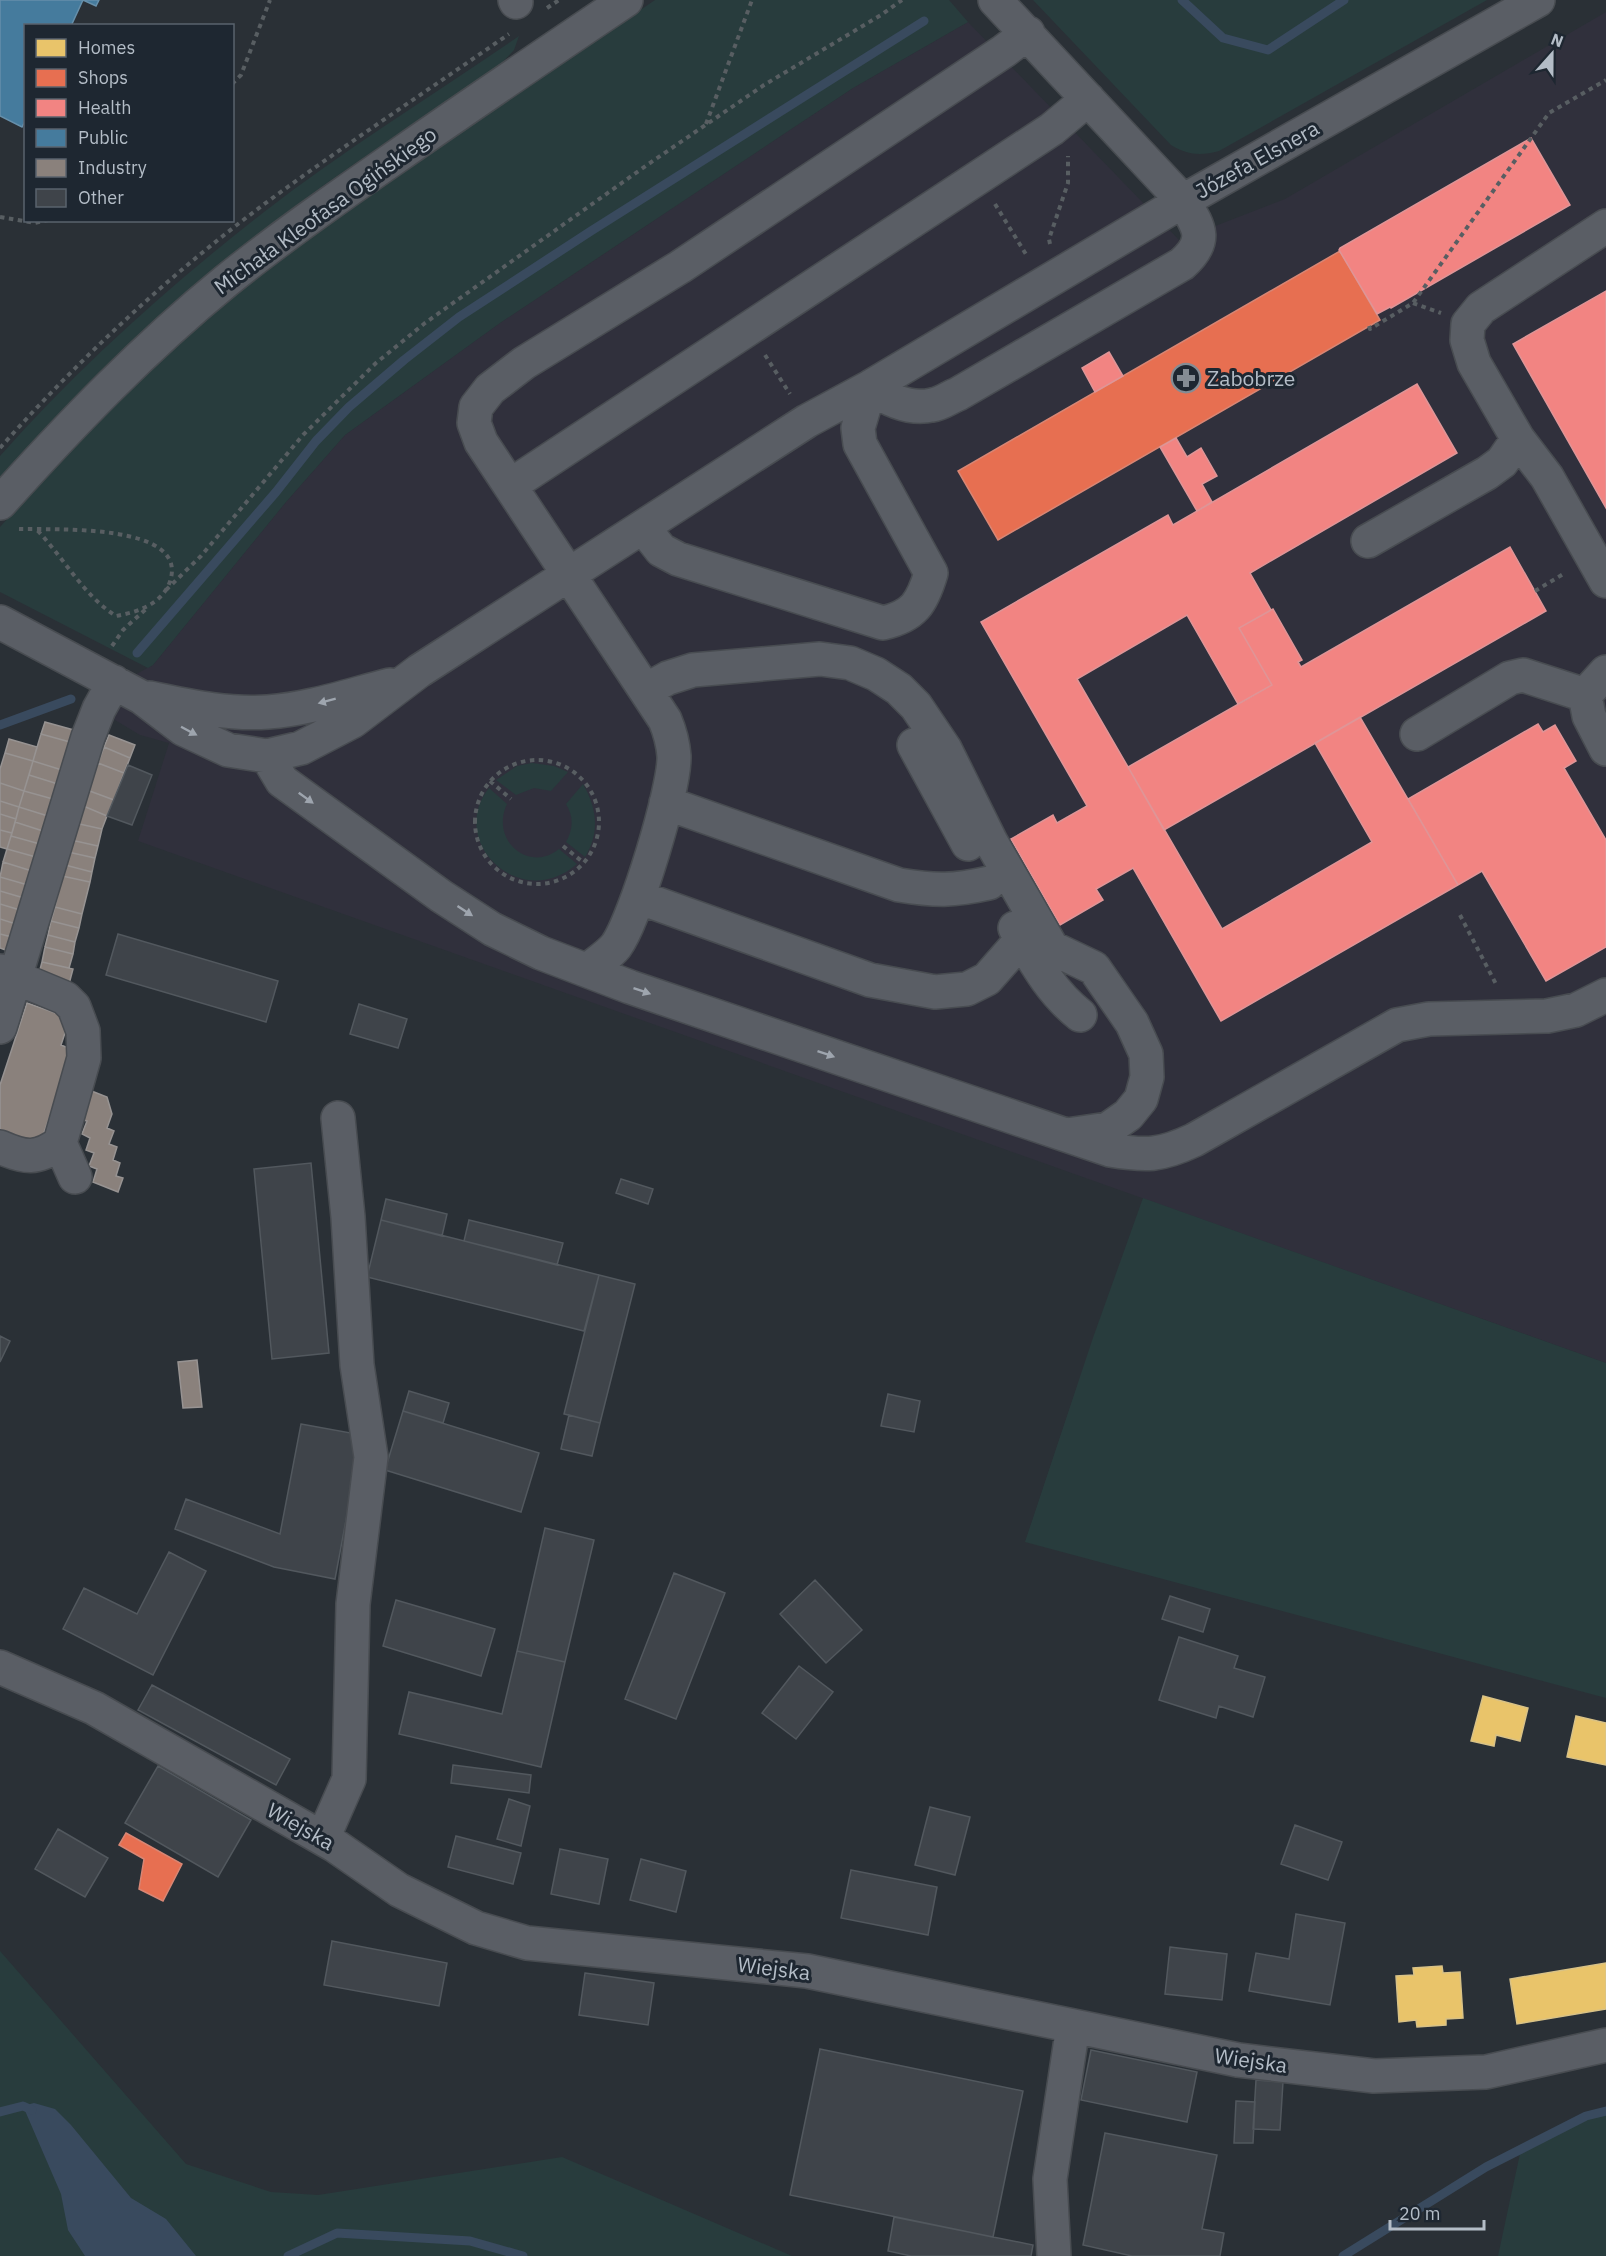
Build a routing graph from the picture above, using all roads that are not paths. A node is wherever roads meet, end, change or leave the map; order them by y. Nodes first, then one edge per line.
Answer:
1 (626, 0) edge
2 (995, 0) edge
3 (1538, 0) edge
4 (1028, 33) junction
5 (1089, 99) junction
6 (1183, 201) junction
7 (1606, 226) edge
8 (870, 387) junction
9 (1518, 439) junction
10 (511, 485) junction
11 (0, 503) edge
12 (643, 527) junction
13 (1368, 541) dead end
14 (568, 575) junction
15 (1606, 581) edge
16 (0, 622) edge
17 (404, 681) junction
18 (117, 684) junction
19 (1596, 684) edge
20 (646, 690) junction
21 (1417, 734) dead end
22 (914, 746) dead end
23 (1606, 749) edge
24 (267, 756) junction
25 (666, 802) junction
26 (989, 883) junction
27 (638, 897) junction
28 (1022, 939) junction
29 (588, 970) junction
30 (8, 974) edge
31 (1606, 995) edge
32 (1080, 1015) dead end
33 (0, 1027) edge
34 (338, 1118) dead end
35 (1065, 1135) junction
36 (60, 1143) junction
37 (0, 1147) edge
38 (75, 1177) dead end
39 (0, 1667) edge
40 (323, 1838) junction
41 (1073, 2026) junction
42 (1606, 2045) edge
43 (1054, 2256) edge

1 - 11 street, Michała Kleofasa Ogińskiego
2 - 4 street, Józefa Elsnera
3 - 6 street, Józefa Elsnera
4 - 5 street, Józefa Elsnera
4 - 10 street
5 - 6 street, Józefa Elsnera
5 - 10 street
6 - 8 street
6 - 8 street
7 - 9 street
8 - 12 street
8 - 12 street
9 - 13 street
9 - 15 street
10 - 14 street
12 - 14 street
14 - 17 street
14 - 20 street
16 - 18 street
17 -> 18 street
17 - 24 street
18 -> 24 street
18 - 30 street
19 - 21 street
19 - 23 street
20 - 25 street
20 - 35 street
22 - 26 street
24 -> 29 street
25 - 26 street
25 - 27 street
26 - 28 street
27 - 28 street
27 - 29 street
28 - 32 street
29 -> 35 street
30 - 33 street
30 - 36 street
31 - 35 street
34 - 40 street
36 - 37 street
36 - 38 street
39 - 40 street, Wiejska
40 - 41 street, Wiejska
41 - 42 street, Wiejska
41 - 43 street

